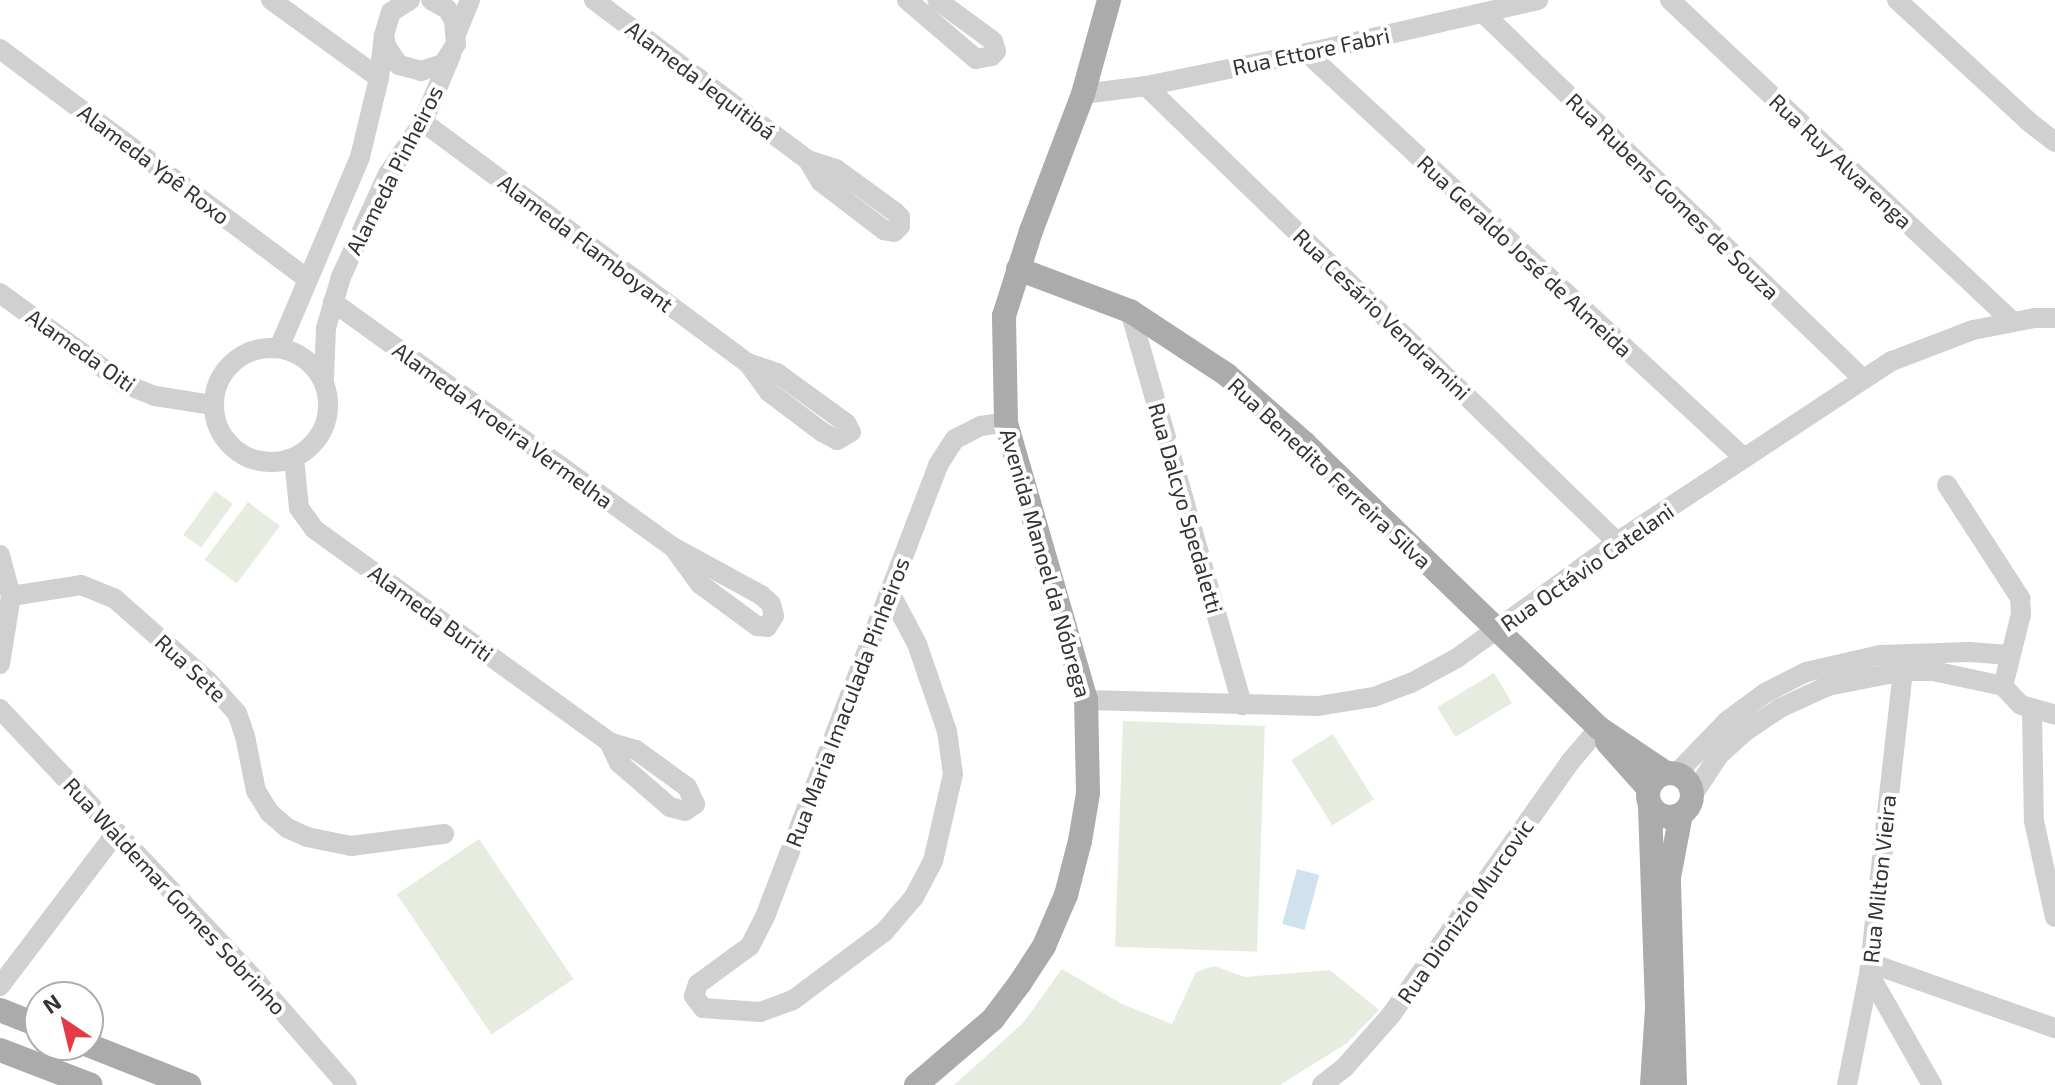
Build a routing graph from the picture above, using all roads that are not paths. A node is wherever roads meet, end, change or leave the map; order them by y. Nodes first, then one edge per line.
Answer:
1 (271, 0) edge
2 (410, 0) edge
3 (431, 0) edge
4 (470, 0) edge
5 (594, 0) edge
6 (907, 0) edge
7 (937, 0) edge
8 (1109, 0) edge
9 (1538, 0) edge
10 (1670, 0) edge
11 (1897, 0) edge
12 (395, 6) edge
13 (1484, 14) junction
14 (457, 32) junction
15 (384, 35) junction
16 (0, 49) edge
17 (1307, 53) junction
18 (451, 55) junction
19 (379, 78) junction
20 (1146, 86) junction
21 (1083, 94) junction
22 (423, 122) junction
23 (2055, 142) edge
24 (808, 160) dead end
25 (1018, 269) junction
26 (308, 279) junction
27 (0, 293) edge
28 (333, 302) junction
29 (1130, 311) junction
30 (2055, 318) edge
31 (2012, 321) junction
32 (279, 348) junction
33 (748, 363) junction
34 (1862, 378) junction
35 (324, 379) junction
36 (213, 405) junction
37 (1006, 422) junction
38 (294, 458) junction
39 (1744, 458) junction
40 (1947, 485) dead end
41 (1617, 542) junction
42 (673, 547) junction
43 (0, 555) edge
44 (890, 593) junction
45 (11, 596) junction
46 (1496, 631) junction
47 (1969, 652) junction
48 (2010, 655) junction
49 (0, 664) edge
50 (1903, 671) junction
51 (1964, 676) junction
52 (2003, 686) junction
53 (1086, 700) junction
54 (1242, 705) junction
55 (0, 709) edge
56 (2032, 711) junction
57 (2055, 715) edge
58 (1601, 730) junction
59 (609, 742) dead end
60 (1660, 785) junction
61 (1686, 805) junction
62 (117, 832) junction
63 (444, 834) dead end
64 (2055, 917) edge
65 (1870, 968) junction
66 (0, 986) edge
67 (0, 1010) edge
68 (24, 1020) edge
69 (2055, 1028) edge
70 (0, 1050) edge
71 (104, 1051) edge
72 (91, 1085) edge
73 (189, 1085) edge
74 (347, 1085) edge
75 (916, 1085) edge
76 (1322, 1085) edge
77 (1652, 1085) edge
78 (1675, 1085) edge
79 (1847, 1085) edge
80 (1932, 1085) edge

1 - 19 street
2 - 12 street
3 - 14 street
4 - 14 street
5 - 24 street, Alameda Jequitibá
6 - 7 street
8 - 21 main road, Avenida Manoel da Nóbrega
9 - 13 street, Rua Ettore Fabri
10 - 31 street, Rua Ruy Alvarenga
11 - 23 street
12 - 15 street, Alameda Pinheiros
13 - 17 street, Rua Ettore Fabri
13 - 34 street, Rua Rubens Gomes de Souza
14 - 18 street, Alameda Pinheiros
15 - 18 street
15 - 19 street, Alameda Pinheiros
16 - 26 street, Alameda Ypê Roxo
17 - 20 street, Rua Ettore Fabri
17 - 39 street, Rua Geraldo José de Almeida
18 - 22 street, Alameda Pinheiros
19 - 26 street, Alameda Pinheiros
20 - 21 street, Rua Ettore Fabri
20 - 41 street, Rua Cesário Vendramini
21 - 25 main road, Avenida Manoel da Nóbrega
22 - 28 street, Alameda Pinheiros
22 - 33 street, Alameda Flamboyant
25 - 29 main road, Rua Benedito Ferreira Silva
25 - 37 main road, Avenida Manoel da Nóbrega
26 - 32 street, Alameda Pinheiros
27 - 36 street, Alameda Oiti
28 - 35 street, Alameda Pinheiros
28 - 42 street, Alameda Aroeira Vermelha
29 - 46 main road, Rua Benedito Ferreira Silva
29 - 54 street, Rua Dalcyo Spedaletti
30 - 31 street, Rua Octávio Catelani
31 - 34 street, Rua Octávio Catelani
32 - 35 street
32 - 36 street
33 - 33 street, Alameda Flamboyant
34 - 39 street, Rua Octávio Catelani
35 - 38 street
36 - 38 street
37 - 44 street, Rua Maria Imaculada Pinheiros
37 - 53 main road, Avenida Manoel da Nóbrega
38 - 59 street, Alameda Buriti
39 - 41 street, Rua Octávio Catelani
40 - 48 street
41 - 46 street, Rua Octávio Catelani
42 - 42 street, Alameda Aroeira Vermelha
43 - 45 street
44 - 44 street, Rua Maria Imaculada Pinheiros
45 - 49 street
45 - 63 street, Rua Sete
46 - 54 street, Rua Octávio Catelani
46 - 58 main road, Rua Benedito Ferreira Silva
47 - 48 street
47 - 51 street
47 - 60 street
48 - 52 street
50 - 51 street
50 - 61 street
50 - 65 street, Rua Milton Vieira
51 - 52 street
52 - 56 street
53 - 54 street, Rua Octávio Catelani
53 - 75 main road, Avenida Manoel da Nóbrega
55 - 62 street, Rua Waldemar Gomes Sobrinho
56 - 57 street
56 - 64 street
58 - 60 main road, Rua Benedito Ferreira Silva
58 - 76 street, Rua Dionizio Murcovic
60 - 61 main road
60 - 61 main road
60 - 77 main road
61 - 78 main road
62 - 66 street
62 - 74 street, Rua Waldemar Gomes Sobrinho
65 - 69 street
65 - 79 street, Rua Milton Vieira
65 - 80 street
67 - 68 main road
70 - 72 main road
71 - 73 main road

